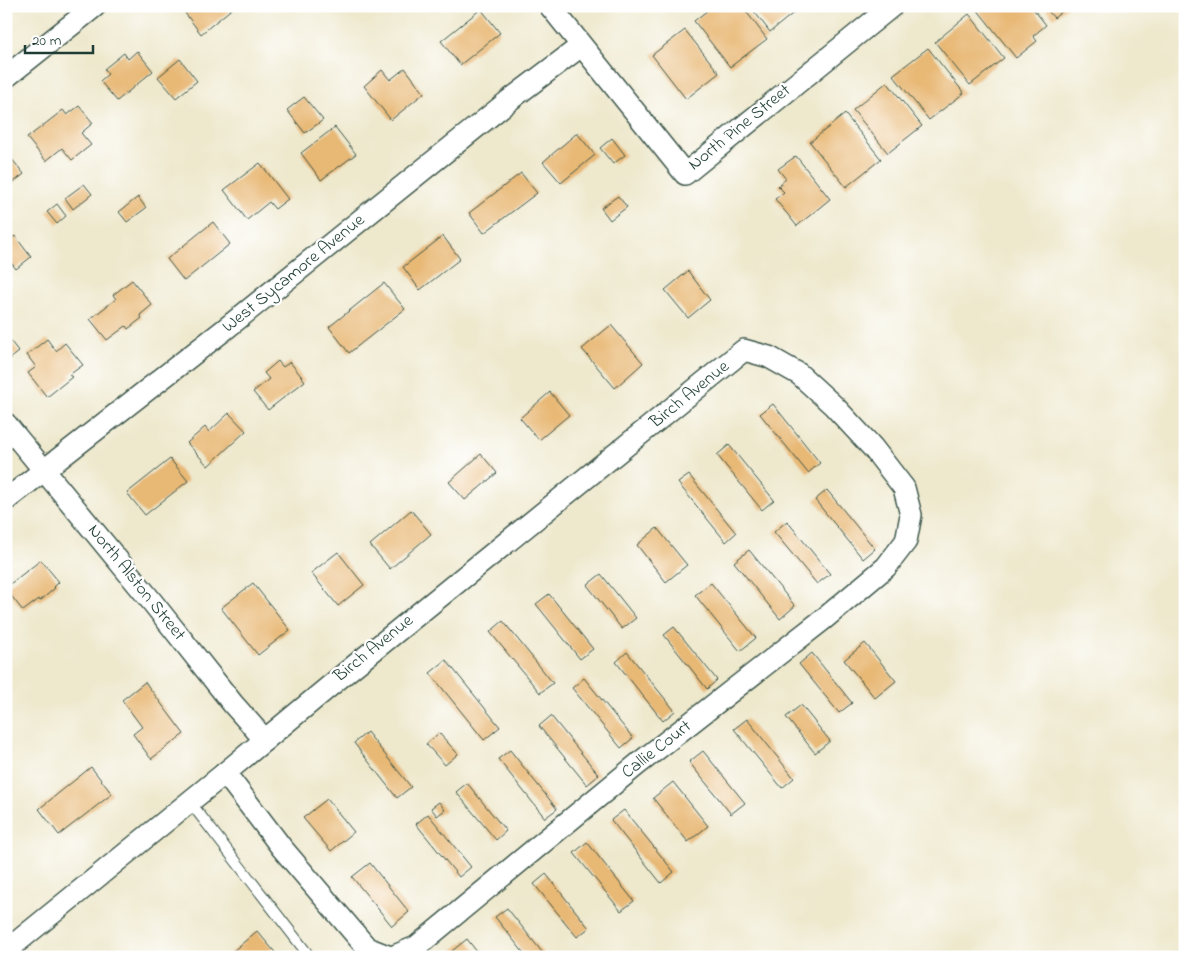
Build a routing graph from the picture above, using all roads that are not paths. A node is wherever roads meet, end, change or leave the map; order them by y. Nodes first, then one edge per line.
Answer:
1 (95, 6) edge
2 (550, 6) edge
3 (892, 6) edge
4 (582, 46) junction
5 (6, 77) edge
6 (744, 350) joint
7 (6, 424) edge
8 (44, 471) junction
9 (6, 500) edge
10 (265, 740) junction
11 (225, 774) junction
12 (190, 802) junction
13 (6, 951) edge
14 (310, 957) edge
15 (391, 957) edge

1 - 5 street
2 - 4 street, North Pine Street
3 - 4 street, North Pine Street
4 - 8 street, West Sycamore Avenue
6 - 10 street, Birch Avenue
6 - 15 street, Callie Court
7 - 8 street, North Alston Street
8 - 9 street, West Sycamore Avenue
8 - 10 street, North Alston Street
10 - 11 street, Birch Avenue
11 - 12 street, Birch Avenue
11 - 15 street, Callie Court
12 - 13 street, Birch Avenue
12 - 14 lane

